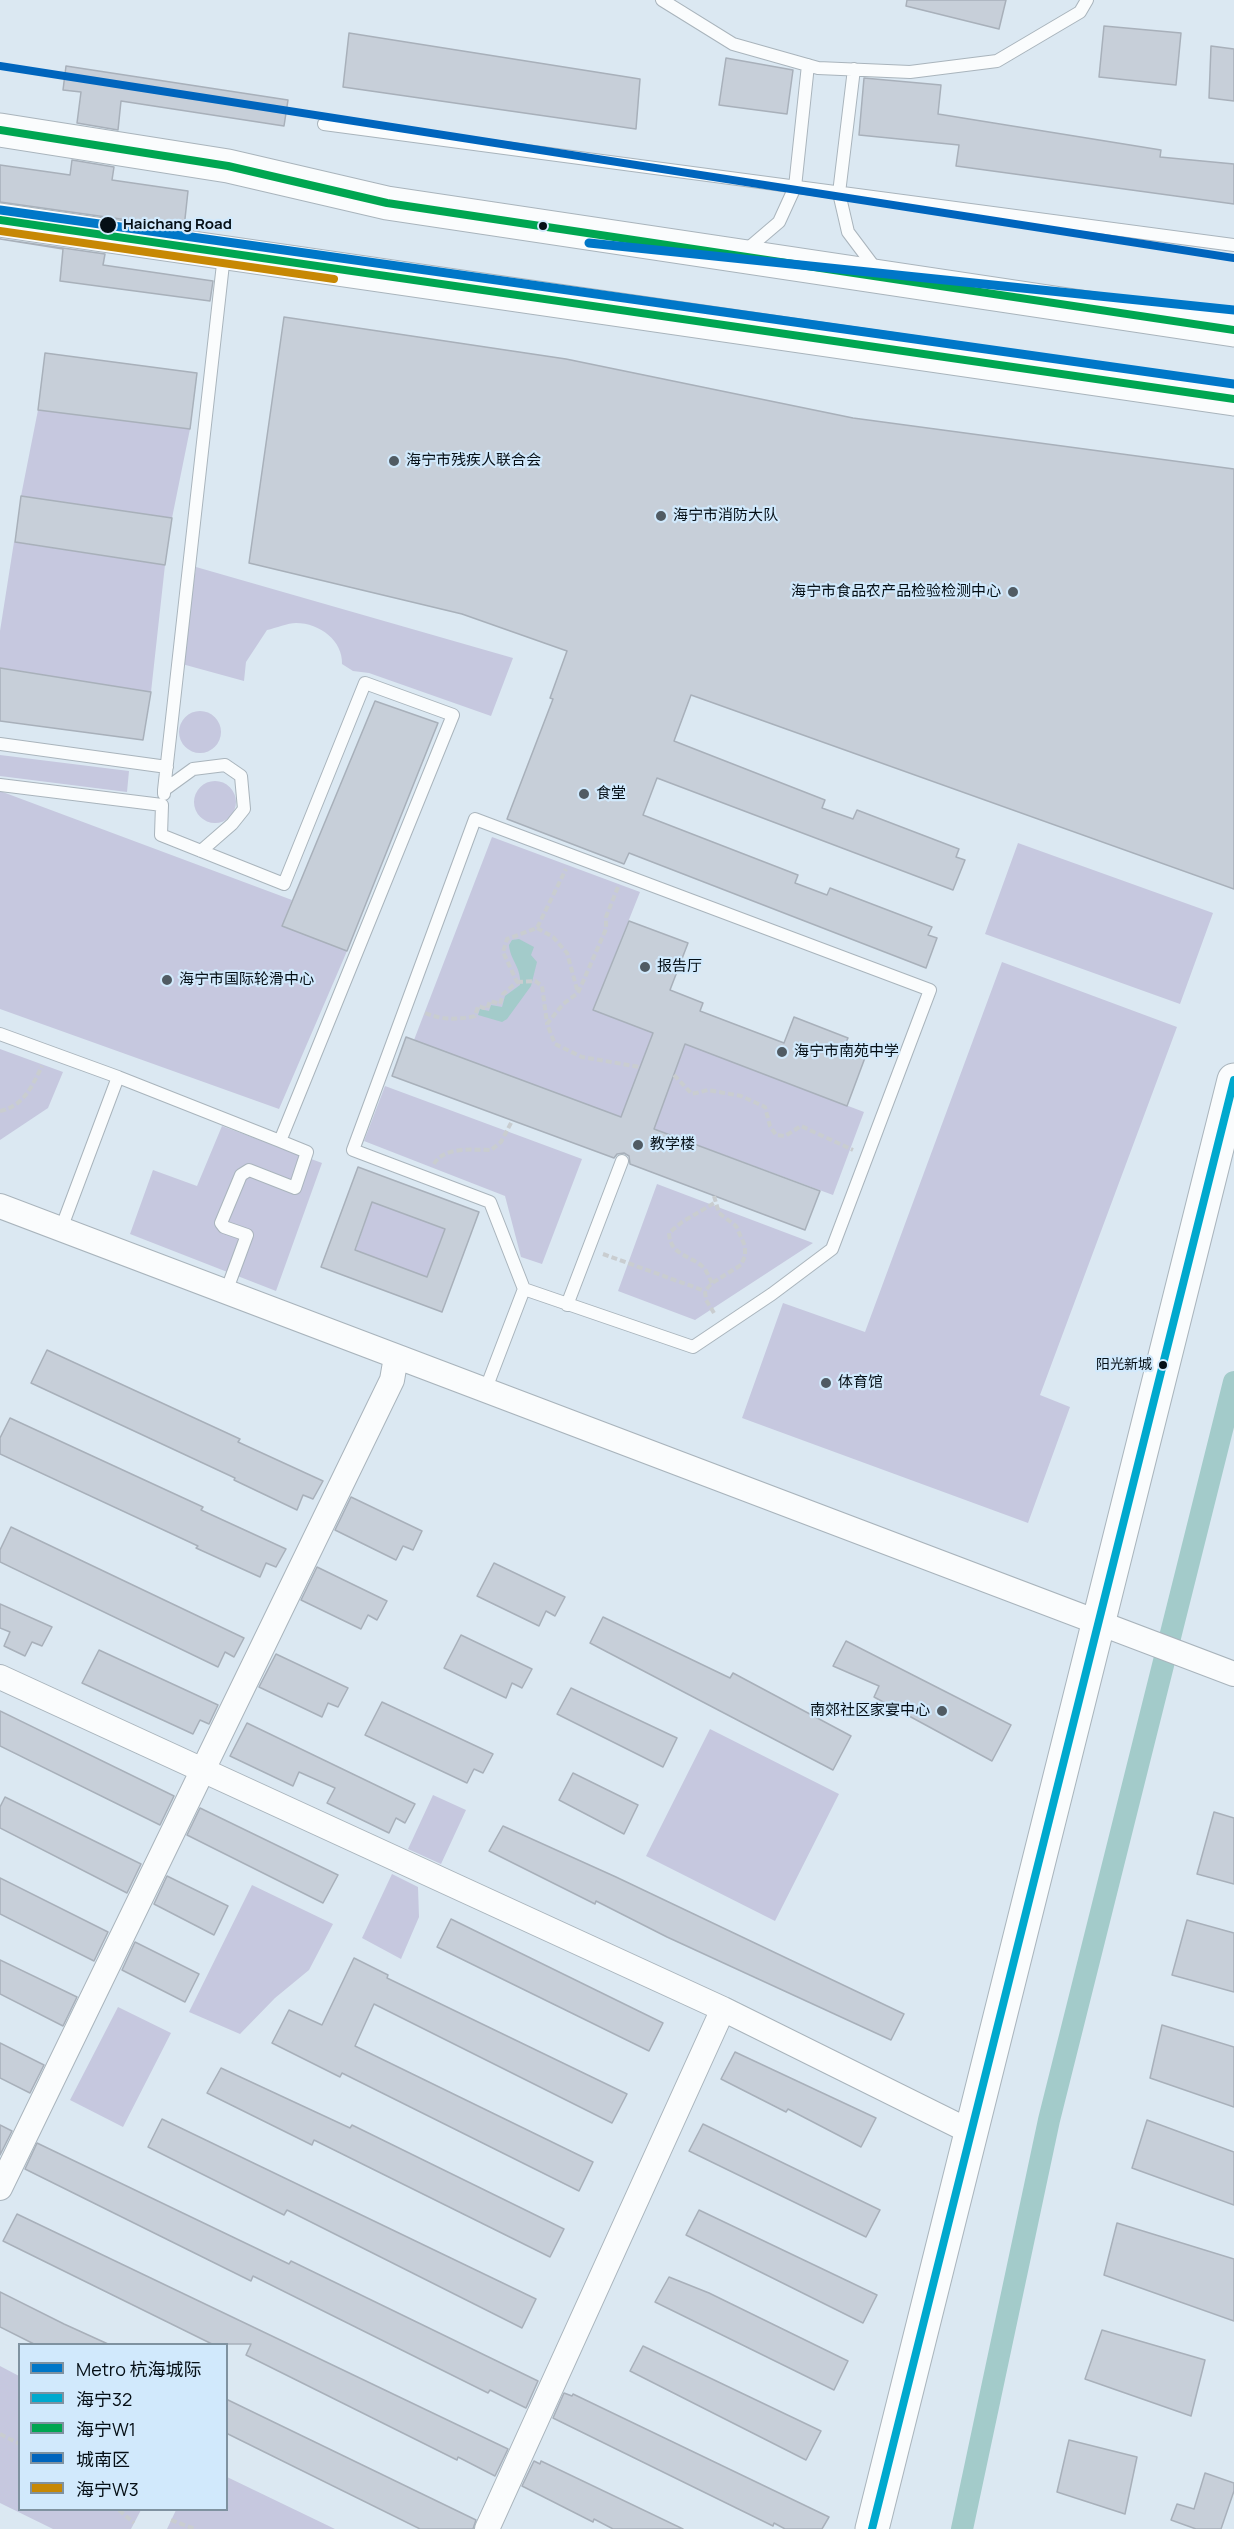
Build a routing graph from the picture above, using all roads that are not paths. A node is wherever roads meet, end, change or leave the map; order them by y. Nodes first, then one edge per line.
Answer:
1 (662, 0) edge
2 (1087, 0) edge
3 (808, 65) junction
4 (854, 69) junction
5 (324, 124) dead end
6 (0, 130) edge
7 (795, 187) junction
8 (839, 192) junction
9 (0, 220) edge
10 (1234, 245) edge
11 (225, 253) junction
12 (739, 256) junction
13 (882, 277) junction
14 (1234, 330) edge
15 (1234, 399) edge
16 (0, 744) edge
17 (167, 767) junction
18 (0, 785) edge
19 (164, 790) junction
20 (162, 805) junction
21 (201, 851) junction
22 (0, 1034) edge
23 (118, 1077) junction
24 (1234, 1080) edge
25 (280, 1142) junction
26 (622, 1161) dead end
27 (0, 1206) edge
28 (61, 1229) junction
29 (524, 1289) junction
30 (226, 1292) junction
31 (567, 1305) junction
32 (396, 1357) junction
33 (485, 1391) junction
34 (1111, 1629) junction
35 (1234, 1674) edge
36 (0, 1677) edge
37 (202, 1770) junction
38 (723, 2009) junction
39 (971, 2132) junction
40 (0, 2188) edge
41 (487, 2529) edge
42 (872, 2529) edge

1 - 3 lane
2 - 4 lane
3 - 4 lane
3 - 7 lane
4 - 8 lane
5 - 7 lane
6 - 12 main road
7 - 8 lane
7 - 12 lane
8 - 10 lane
8 - 13 lane
9 - 11 main road
11 - 15 main road
11 - 17 lane
12 - 13 main road
13 - 14 main road
16 - 17 lane
17 - 19 lane
18 - 20 lane
19 - 20 lane
19 - 21 lane
20 - 21 lane
21 - 25 lane
22 - 23 lane
23 - 25 lane
23 - 28 lane
24 - 34 main road
25 - 30 lane
26 - 31 lane
27 - 28 street
28 - 30 street
29 - 31 lane
29 - 31 lane
29 - 33 lane
30 - 32 street
32 - 33 street
32 - 37 street
33 - 34 street
34 - 35 street
34 - 39 main road
36 - 37 street
37 - 38 street
37 - 40 street
38 - 39 street
38 - 41 street
39 - 42 main road

